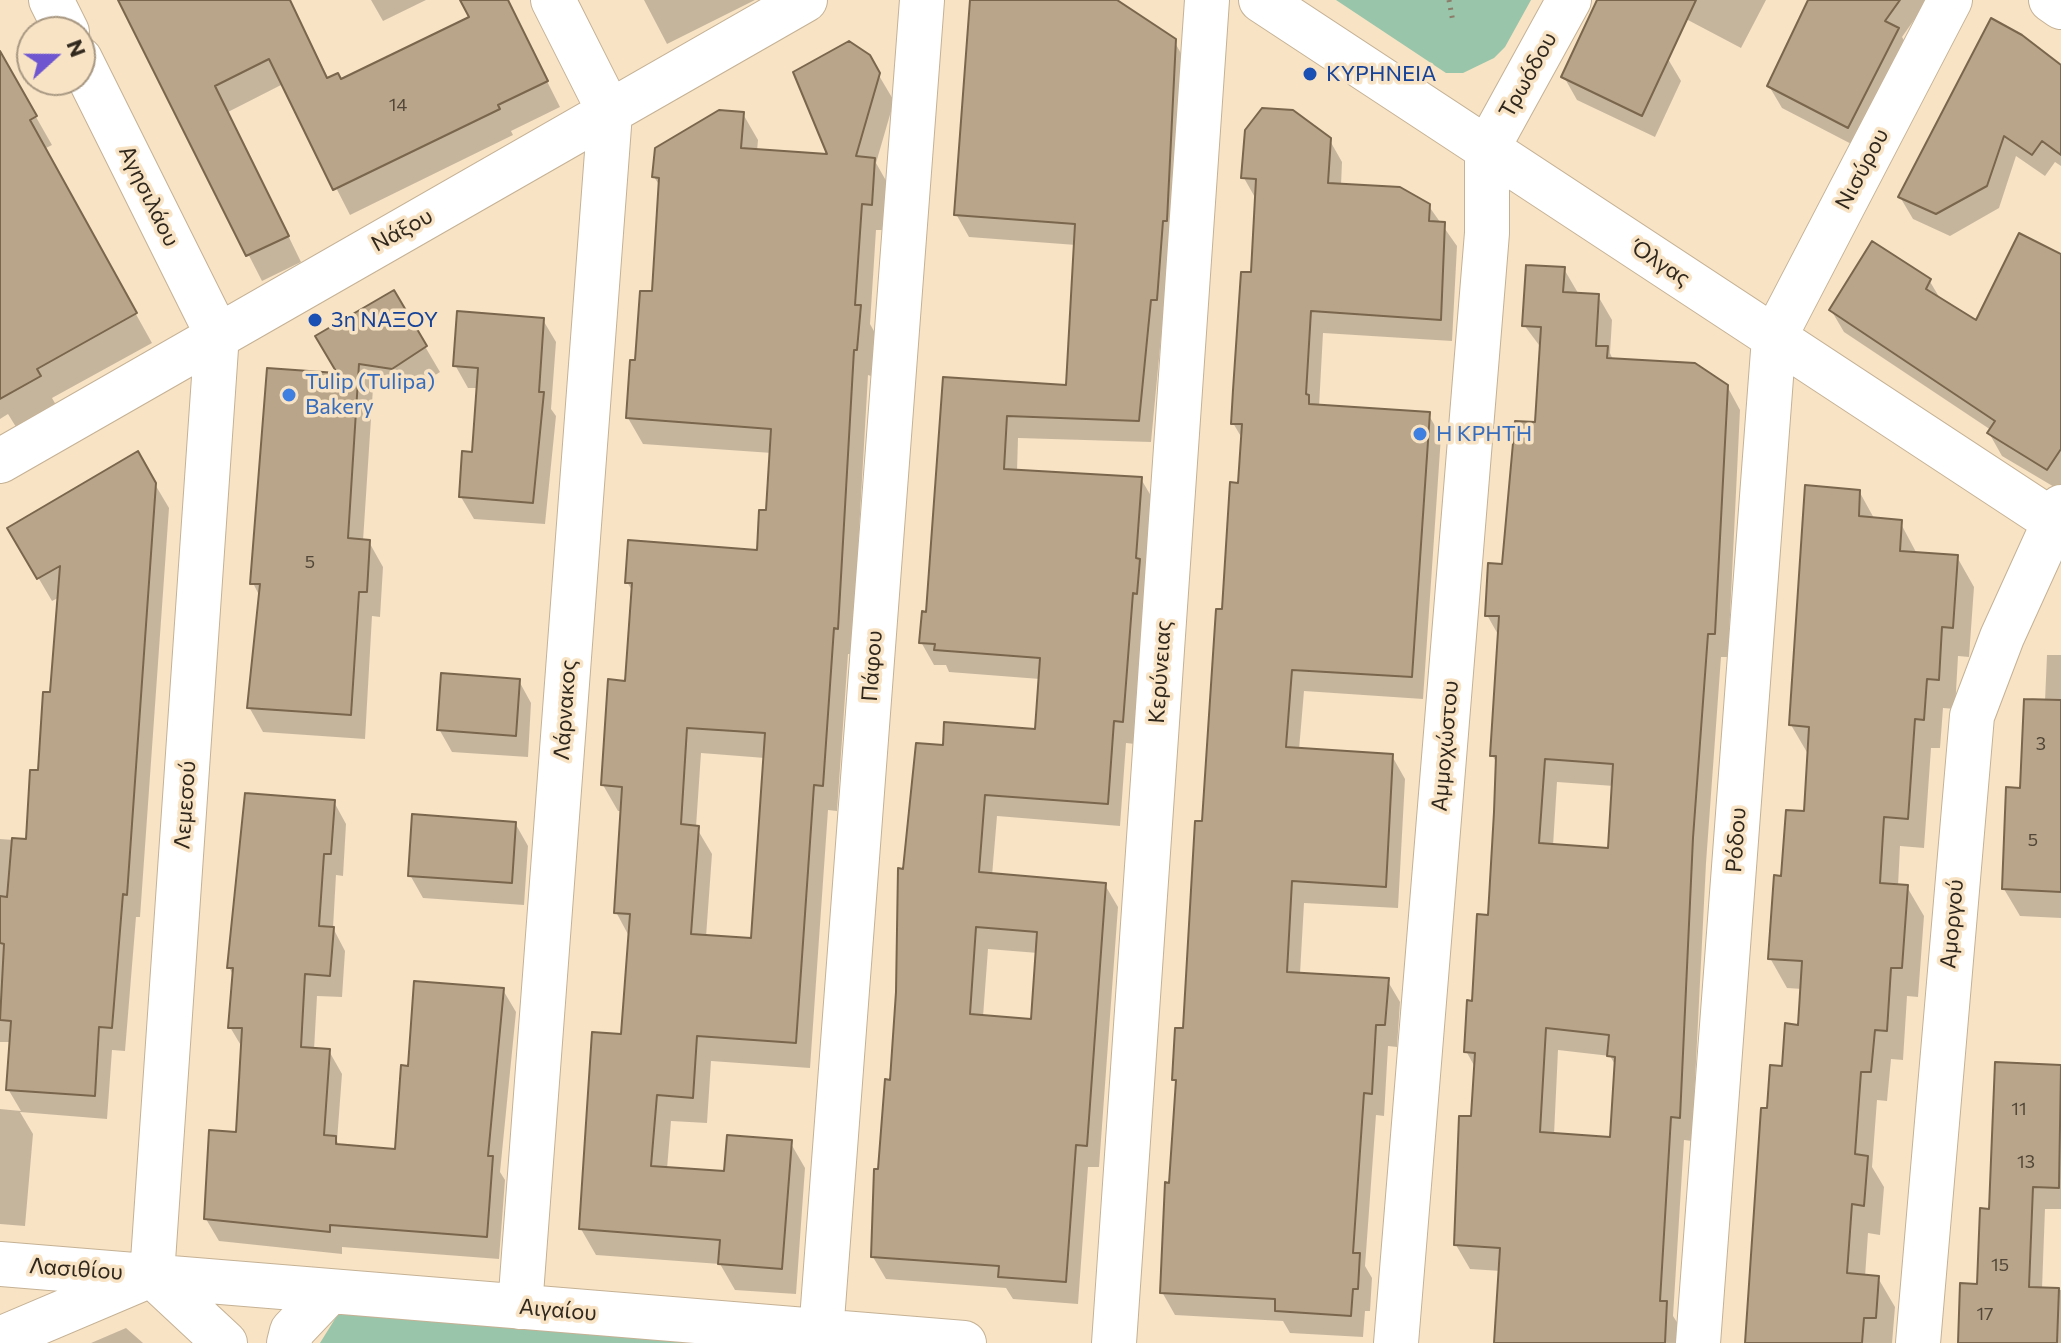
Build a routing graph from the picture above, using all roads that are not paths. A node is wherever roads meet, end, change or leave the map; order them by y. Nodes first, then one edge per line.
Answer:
1 (553, 0) edge
2 (805, 0) edge
3 (922, 0) edge
4 (1207, 0) edge
5 (1261, 0) edge
6 (1569, 0) edge
7 (1950, 0) edge
8 (2051, 0) edge
9 (2061, 7) edge
10 (96, 91) edge
11 (610, 113) junction
12 (1487, 149) junction
13 (217, 334) junction
14 (1774, 338) junction
15 (0, 461) edge
16 (2059, 518) edge
17 (0, 1264) edge
18 (152, 1275) junction
19 (330, 1291) junction
20 (520, 1307) junction
21 (821, 1333) junction
22 (0, 1339) edge
23 (225, 1343) edge
24 (289, 1343) edge
25 (964, 1343) edge
26 (1114, 1343) edge
27 (1396, 1343) edge
28 (1698, 1343) edge
29 (1918, 1343) edge

1 - 11 street
2 - 11 street, Νάξου
3 - 21 street, Πάφου
4 - 26 street, Κερύνειας
5 - 12 street, Όλγας
6 - 12 street, Τρωόδου
7 - 14 street, Νισύρου
8 - 9 street
10 - 13 street, Αγησιλάου
11 - 13 street, Νάξου
11 - 20 street, Λάρνακος
12 - 14 street, Όλγας
12 - 27 street, Αμμοχώστου
13 - 15 street, Νάξου
13 - 18 street, Λεμεσού
14 - 16 street, Όλγας
14 - 28 street, Ρόδου
16 - 29 street, Αμοργού
17 - 18 street, Λασιθίου
18 - 19 street, Αιγαίου
18 - 22 street
18 - 23 street
19 - 20 street, Αιγαίου
19 - 24 street
20 - 21 street, Αιγαίου
21 - 25 street, Αιγαίου

